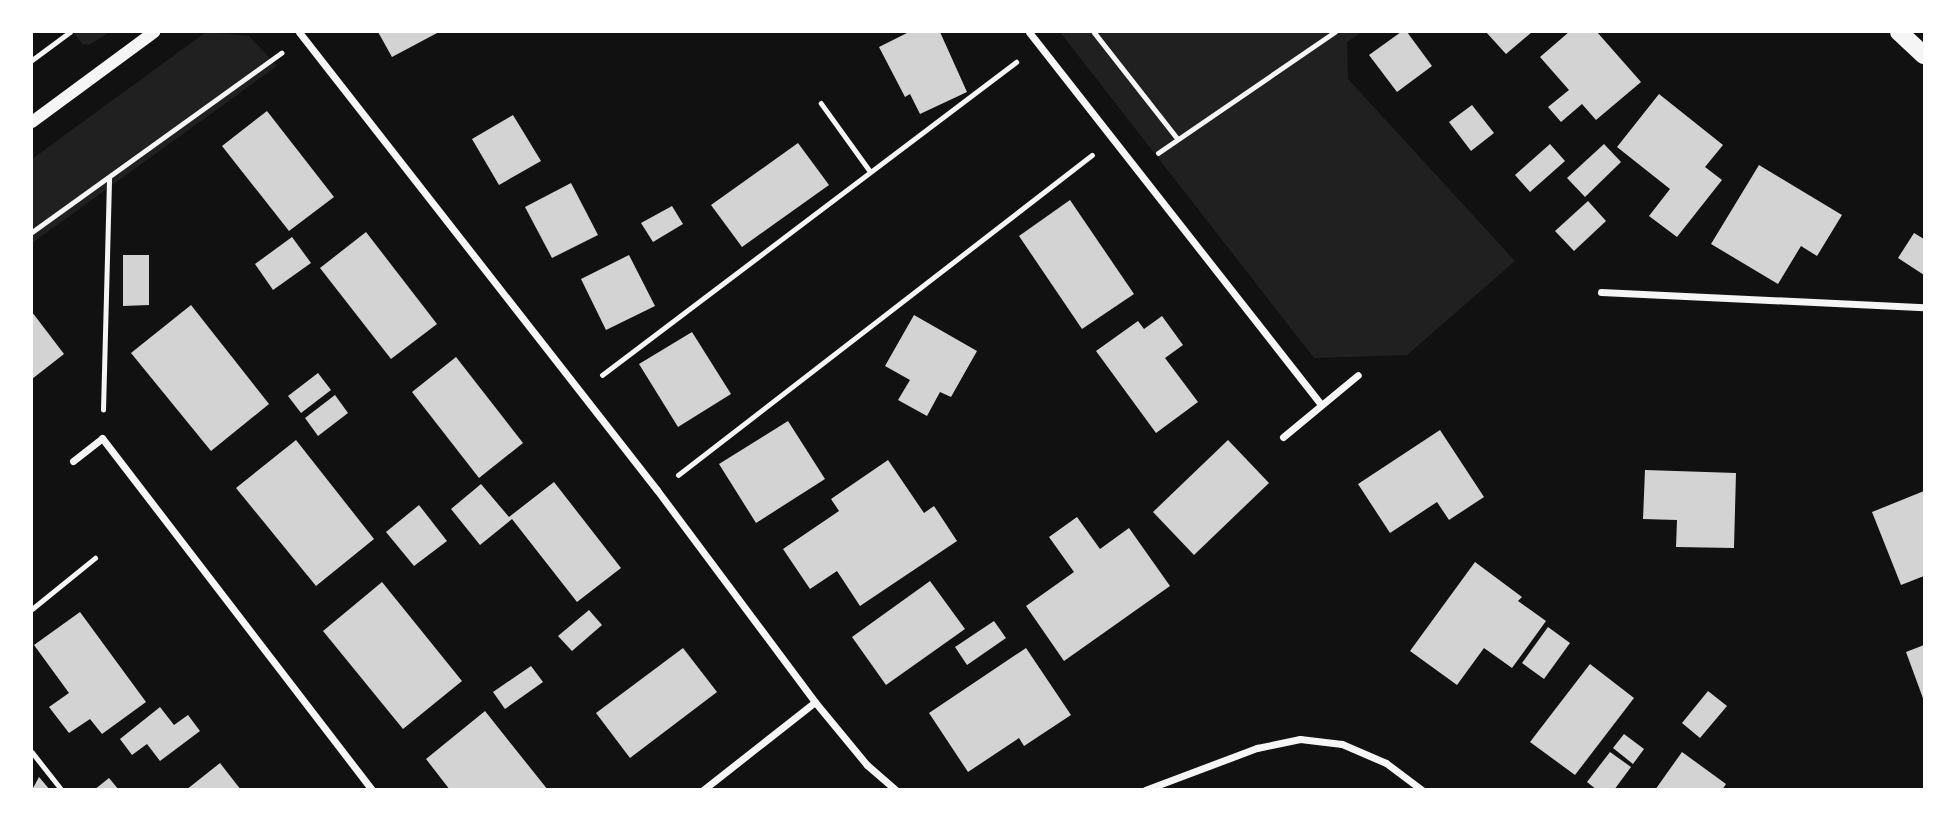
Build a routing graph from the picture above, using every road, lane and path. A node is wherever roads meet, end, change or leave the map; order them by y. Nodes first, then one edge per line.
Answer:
1 (70, 32) edge
2 (154, 32) edge
3 (1029, 32) edge
4 (1094, 32) edge
5 (1335, 32) edge
6 (1899, 32) edge
7 (301, 33) edge
8 (1039, 44) junction
9 (1924, 55) edge
10 (32, 60) edge
11 (821, 103) dead end
12 (32, 122) edge
13 (1178, 139) junction
14 (1111, 141) junction
15 (1135, 170) junction
16 (870, 171) junction
17 (109, 177) junction
18 (32, 232) edge
19 (1601, 292) dead end
20 (1924, 307) edge
21 (1358, 375) dead end
22 (579, 393) junction
23 (1321, 404) junction
24 (1283, 437) dead end
25 (102, 438) junction
26 (73, 461) dead end
27 (657, 490) junction
28 (95, 558) dead end
29 (32, 609) edge
30 (816, 702) junction
31 (32, 752) edge
32 (62, 789) edge
33 (372, 789) edge
34 (703, 789) edge
35 (896, 789) edge
36 (1145, 789) edge
37 (1422, 789) edge

1 - 10 path
2 - 12 street
3 - 8 street
4 - 13 path
5 - 13 path
6 - 9 main road
7 - 17 path
7 - 22 street
8 - 14 street
8 - 16 path
11 - 16 path
13 - 15 path
14 - 15 street
14 - 27 path
15 - 23 street
16 - 22 path
17 - 18 path
17 - 25 path
19 - 20 street
21 - 23 street
22 - 27 street
23 - 24 street
25 - 26 street
25 - 33 street
27 - 30 street
28 - 29 path
30 - 34 street
30 - 35 street
31 - 32 path
36 - 37 street

